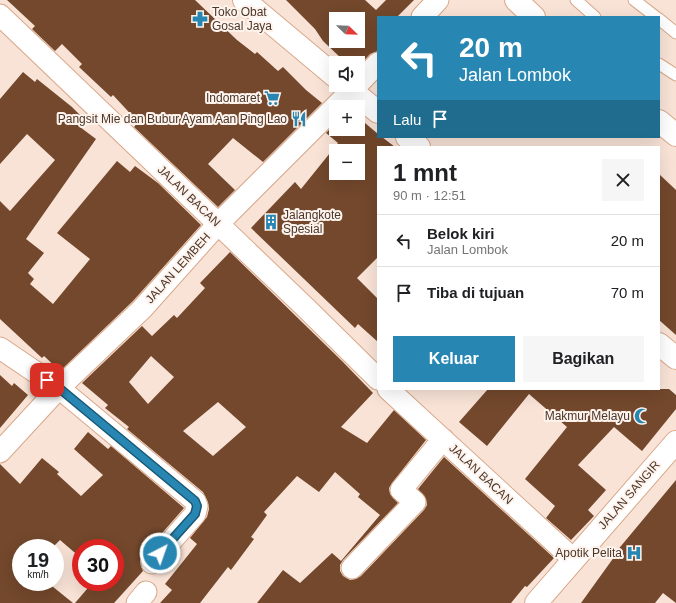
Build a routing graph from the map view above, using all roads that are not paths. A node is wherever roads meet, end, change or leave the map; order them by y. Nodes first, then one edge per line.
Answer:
1 (244, 0) edge
2 (438, 0) edge
3 (516, 0) edge
4 (576, 0) edge
5 (634, 0) edge
6 (0, 15) edge
7 (423, 16) edge
8 (533, 16) edge
9 (594, 16) edge
10 (655, 16) edge
11 (660, 20) edge
12 (676, 33) edge
13 (377, 64) edge
14 (660, 65) edge
15 (329, 68) edge
16 (365, 72) edge
17 (676, 75) edge
18 (342, 92) edge
19 (357, 92) edge
20 (377, 111) edge
21 (660, 122) edge
22 (676, 135) edge
23 (408, 138) edge
24 (418, 146) edge
25 (218, 224) junction
26 (660, 345) edge
27 (0, 348) edge
28 (676, 358) edge
29 (377, 378) edge
30 (59, 388) junction
31 (389, 390) edge
32 (443, 439) junction
33 (676, 442) edge
34 (0, 452) edge
35 (573, 559) junction
36 (152, 563) dead end
37 (352, 568) dead end
38 (536, 603) edge

1 - 15 main road
2 - 7 street
3 - 8 main road
4 - 9 lane
5 - 10 lane
6 - 25 street, JALAN BACAN
11 - 12 lane
13 - 16 street, JALAN LEMBEH
14 - 17 lane
18 - 25 street, JALAN LEMBEH
19 - 20 main road
21 - 22 main road
23 - 24 main road
25 - 29 street, JALAN BACAN
25 - 30 street, JALAN LEMBEH
26 - 28 main road
27 - 30 street
30 - 34 street, JALAN LEMBEH
30 - 36 street
31 - 32 street, JALAN BACAN
32 - 35 street, JALAN BACAN
32 - 37 street
33 - 35 main road, JALAN SANGIR
35 - 38 main road, JALAN SANGIR

